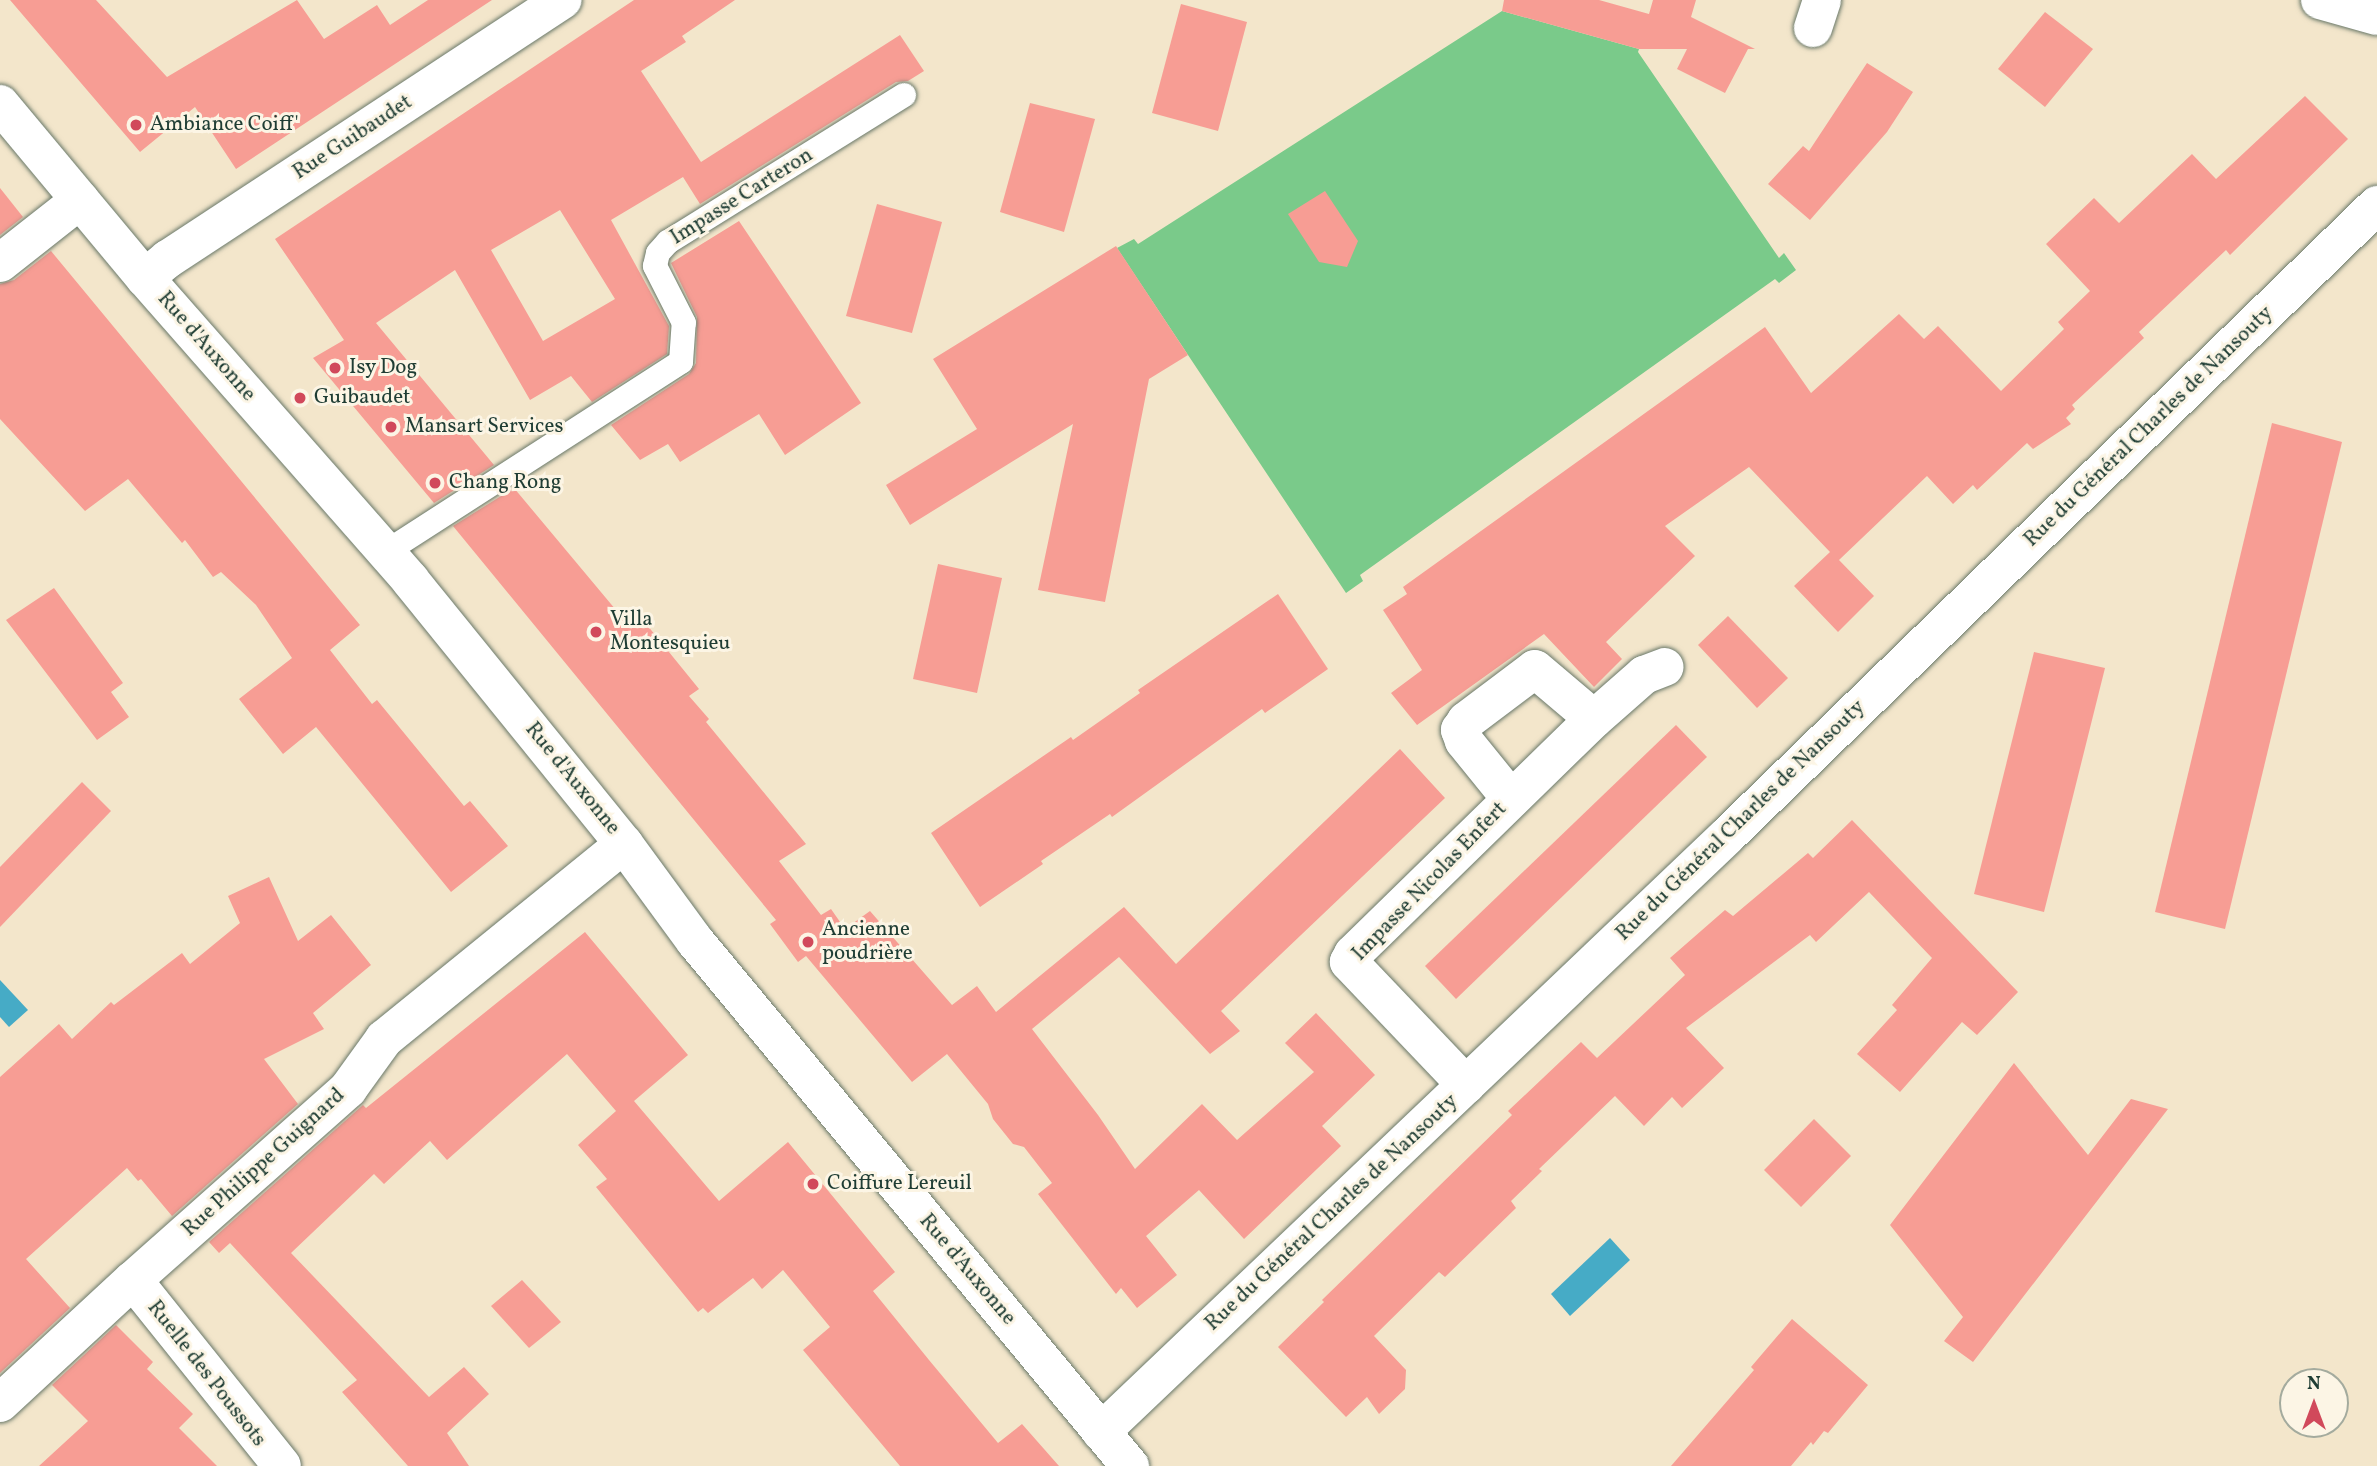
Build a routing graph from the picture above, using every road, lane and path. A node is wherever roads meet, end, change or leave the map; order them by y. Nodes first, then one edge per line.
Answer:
1 (562, 0) edge
2 (2320, 0) edge
3 (2377, 16) edge
4 (904, 95) dead end
5 (0, 104) edge
6 (80, 200) junction
7 (2377, 205) edge
8 (0, 262) edge
9 (145, 278) junction
10 (386, 552) junction
11 (1665, 667) dead end
12 (1594, 719) junction
13 (1511, 799) junction
14 (624, 844) junction
15 (1466, 1085) junction
16 (133, 1280) junction
17 (0, 1403) edge
18 (1101, 1432) junction
19 (282, 1466) edge
20 (1130, 1466) edge

1 - 9 street, Rue Guibaudet
2 - 3 street
4 - 10 lane, Impasse Carteron
5 - 6 street, Rue d'Auxonne
6 - 8 street
6 - 9 street, Rue d'Auxonne
7 - 15 street, Rue du Général Charles de Nansouty
9 - 10 street, Rue d'Auxonne
10 - 14 street, Rue d'Auxonne
11 - 12 street, Impasse Nicolas Enfert
12 - 13 street, Impasse Nicolas Enfert
12 - 13 street, Impasse Nicolas Enfert
13 - 15 street, Impasse Nicolas Enfert
14 - 16 street, Rue Philippe Guignard
14 - 18 street, Rue d'Auxonne
15 - 18 street, Rue du Général Charles de Nansouty
16 - 17 street, Rue Philippe Guignard
16 - 19 street, Ruelle des Poussots
18 - 20 street, Rue d'Auxonne

